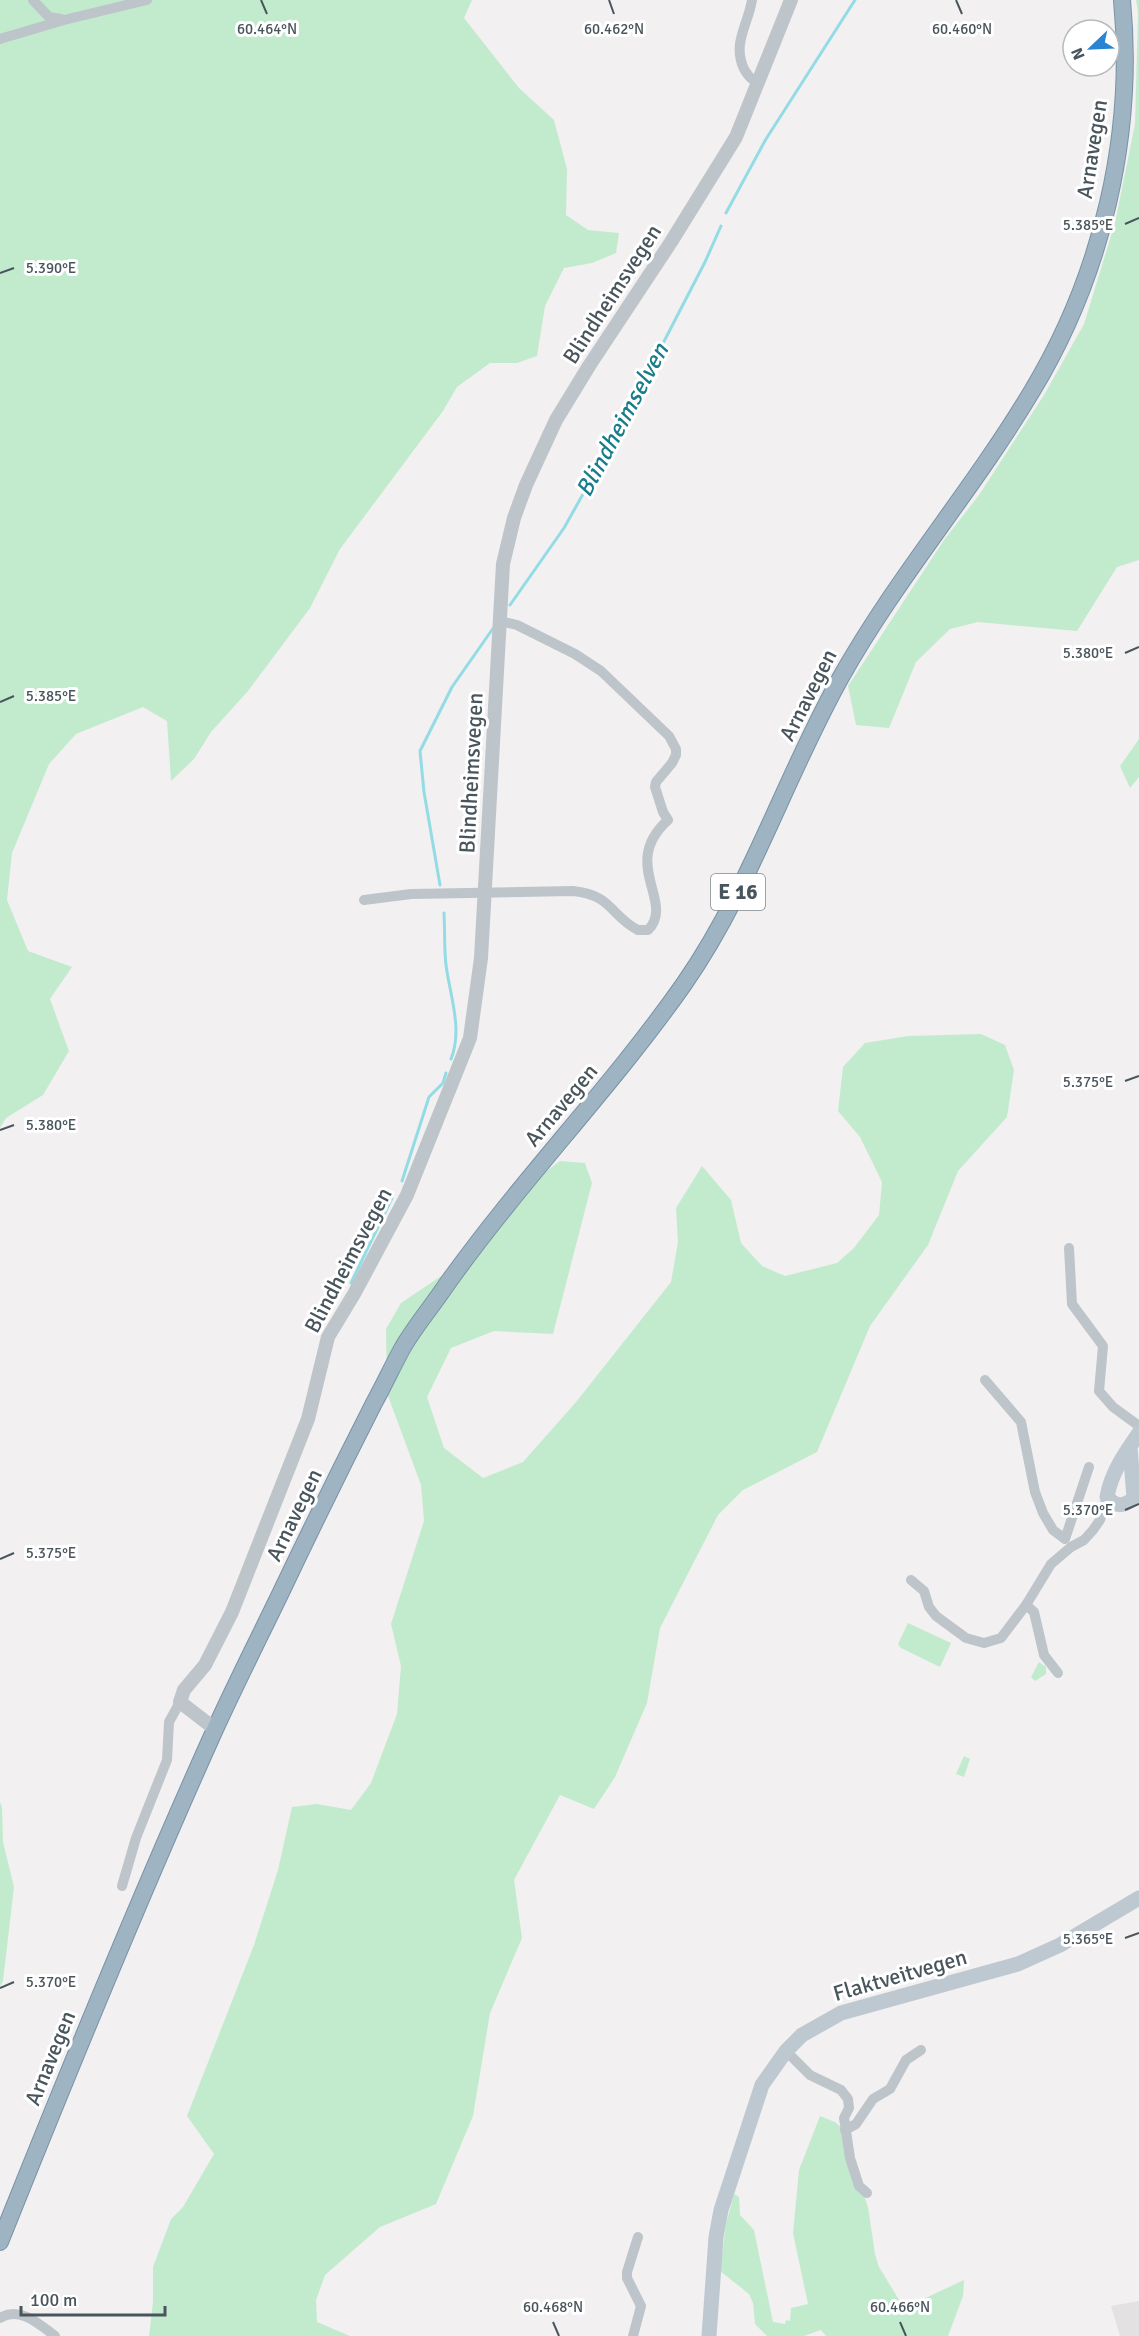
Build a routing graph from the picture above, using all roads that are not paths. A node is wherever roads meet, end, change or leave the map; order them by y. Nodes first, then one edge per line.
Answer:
1 (33, 0) edge
2 (147, 0) edge
3 (752, 0) edge
4 (791, 0) edge
5 (1122, 0) edge
6 (64, 20) junction
7 (0, 39) edge
8 (757, 82) junction
9 (500, 621) junction
10 (485, 892) junction
11 (364, 900) dead end
12 (1069, 1248) dead end
13 (985, 1380) dead end
14 (1139, 1426) edge
15 (1139, 1433) edge
16 (1130, 1447) junction
17 (1089, 1467) dead end
18 (1107, 1497) junction
19 (1068, 1543) junction
20 (911, 1580) dead end
21 (1026, 1605) junction
22 (1058, 1673) dead end
23 (180, 1702) junction
24 (215, 1729) junction
25 (122, 1886) dead end
26 (1139, 1898) edge
27 (921, 2050) dead end
28 (786, 2051) junction
29 (845, 2130) junction
30 (867, 2193) dead end
31 (638, 2237) dead end
32 (0, 2242) edge
33 (0, 2318) edge
34 (55, 2336) edge
35 (633, 2336) edge
36 (709, 2336) edge

1 - 6 street
2 - 6 street
3 - 8 street
4 - 8 street, Blindheimsvegen
5 - 24 highway, Arnavegen / E 16
6 - 7 street
8 - 9 street, Blindheimsvegen
9 - 10 street, Blindheimsvegen
9 - 10 street
10 - 11 street
10 - 23 street, Blindheimsvegen
12 - 14 street
13 - 19 street
15 - 16 main road
16 - 18 main road
16 - 18 main road
17 - 19 street
18 - 19 street
19 - 21 street
20 - 21 street
21 - 22 street
23 - 24 street
23 - 25 street, Blindheimsvegen
24 - 32 highway, Arnavegen / E 16
26 - 28 main road, Flaktveitvegen
27 - 29 street
28 - 29 street
28 - 36 main road, Flaktveitvegen
29 - 30 street
31 - 35 street
33 - 34 street

